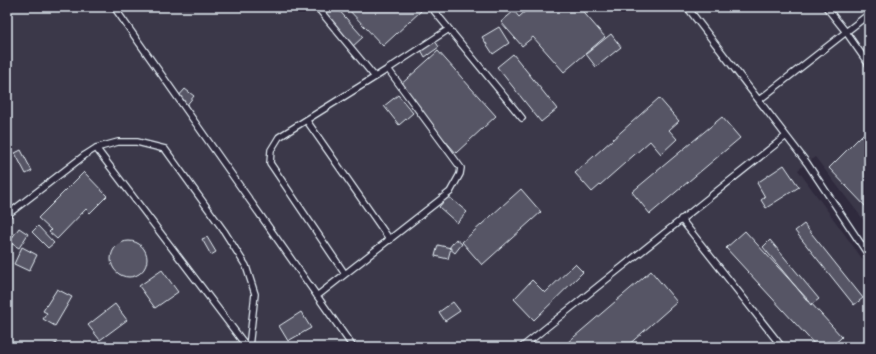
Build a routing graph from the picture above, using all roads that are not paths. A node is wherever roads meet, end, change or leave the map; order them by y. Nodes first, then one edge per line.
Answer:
1 (114, 7) edge
2 (317, 7) edge
3 (431, 7) edge
4 (687, 7) edge
5 (826, 7) edge
6 (869, 14) edge
7 (449, 29) junction
8 (846, 32) junction
9 (869, 65) edge
10 (388, 69) junction
11 (375, 77) junction
12 (758, 100) junction
13 (522, 118) dead end
14 (306, 120) junction
15 (786, 136) junction
16 (96, 148) junction
17 (7, 215) edge
18 (681, 220) junction
19 (390, 240) junction
20 (869, 256) edge
21 (345, 274) junction
22 (317, 296) junction
23 (248, 347) edge
24 (353, 347) edge
25 (522, 347) edge
26 (782, 347) edge

1 - 22 lane
2 - 11 lane
3 - 7 lane
4 - 12 lane
5 - 8 lane
6 - 8 lane
7 - 10 lane
7 - 13 lane
8 - 9 lane
8 - 12 lane
10 - 11 lane
10 - 19 lane
11 - 14 lane
12 - 15 lane
14 - 19 lane
14 - 21 lane
15 - 18 lane
15 - 20 lane
16 - 17 lane
16 - 23 lane
16 - 23 lane
18 - 25 lane
18 - 26 lane
19 - 21 lane
21 - 22 lane
22 - 24 lane

